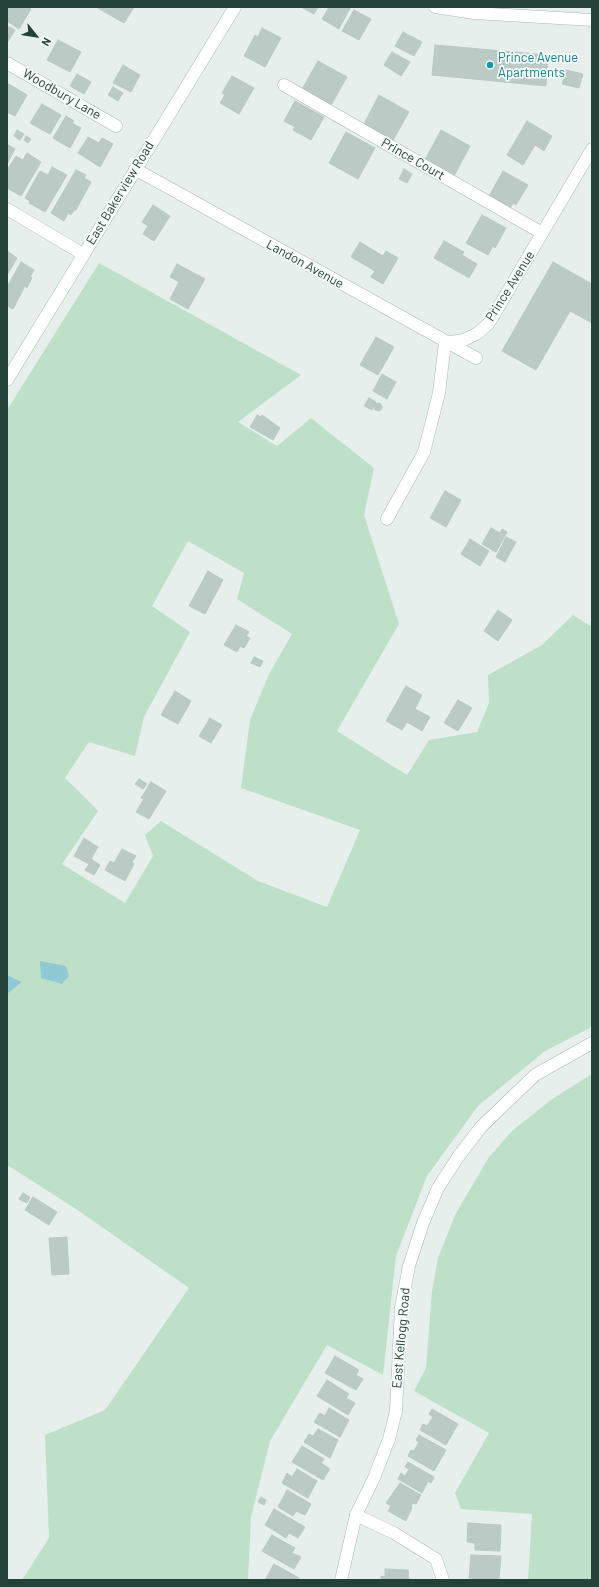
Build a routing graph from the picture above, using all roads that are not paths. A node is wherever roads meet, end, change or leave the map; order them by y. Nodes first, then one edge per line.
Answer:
1 (235, 7) edge
2 (435, 7) edge
3 (592, 20) edge
4 (7, 63) edge
5 (284, 85) dead end
6 (116, 126) dead end
7 (592, 149) edge
8 (134, 169) junction
9 (7, 209) edge
10 (542, 234) junction
11 (83, 254) junction
12 (445, 342) junction
13 (476, 358) dead end
14 (7, 380) edge
15 (387, 519) dead end
16 (592, 1043) edge
17 (356, 1515) junction
18 (342, 1580) edge
19 (443, 1580) edge

1 - 8 street, East Bakerview Road
2 - 3 street
4 - 6 street, Woodbury Lane
5 - 10 street, Prince Court
7 - 10 street, Prince Avenue
8 - 11 street, East Bakerview Road
8 - 12 street, Landon Avenue
9 - 11 street
10 - 12 street, Prince Avenue
11 - 14 street, East Bakerview Road
12 - 13 street, Landon Avenue
12 - 15 street
16 - 17 street, East Kellogg Road
17 - 18 street, East Kellogg Road
17 - 19 street

